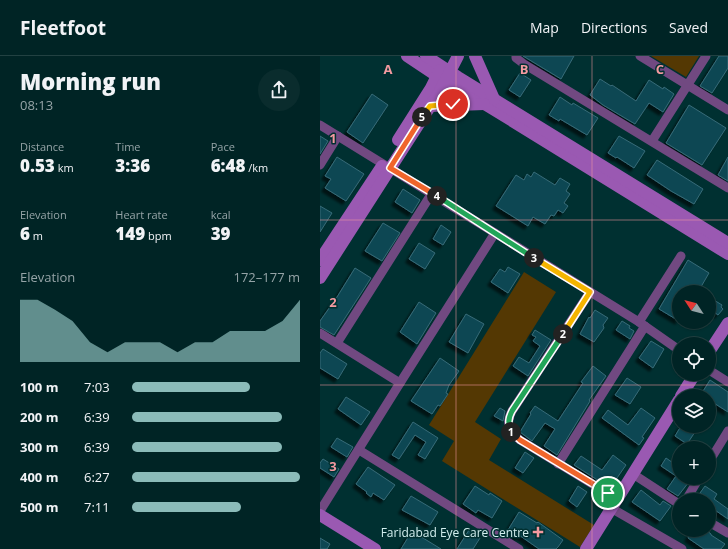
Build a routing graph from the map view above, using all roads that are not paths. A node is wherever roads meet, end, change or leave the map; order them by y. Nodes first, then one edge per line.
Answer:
1 (407, 56) edge
2 (426, 56) edge
3 (448, 56) edge
4 (458, 56) edge
5 (476, 56) edge
6 (516, 56) edge
7 (640, 56) edge
8 (706, 56) edge
9 (443, 74) junction
10 (687, 85) junction
11 (489, 102) junction
12 (430, 106) junction
13 (728, 110) edge
14 (320, 125) edge
15 (338, 136) junction
16 (652, 141) junction
17 (320, 165) edge
18 (387, 166) junction
19 (728, 188) edge
20 (432, 194) junction
21 (661, 207) junction
22 (495, 233) junction
23 (728, 243) edge
24 (728, 254) edge
25 (681, 256) dead end
26 (320, 260) edge
27 (320, 278) edge
28 (590, 292) junction
29 (728, 323) edge
30 (642, 324) junction
31 (320, 333) edge
32 (716, 341) edge
33 (337, 343) junction
34 (672, 345) edge
35 (716, 374) edge
36 (728, 382) edge
37 (400, 383) junction
38 (672, 411) edge
39 (728, 431) edge
40 (358, 450) junction
41 (716, 451) edge
42 (558, 464) junction
43 (632, 474) junction
44 (672, 500) edge
45 (614, 503) junction
46 (320, 511) edge
47 (320, 515) edge
48 (728, 521) edge
49 (716, 526) edge
50 (725, 531) edge
51 (678, 548) edge
52 (375, 549) edge
53 (519, 549) edge
54 (586, 549) edge

1 - 9 street
2 - 9 street
3 - 9 street
4 - 9 street
5 - 11 street
6 - 16 street
7 - 10 street
8 - 10 street
9 - 11 street
9 - 12 street
9 - 18 street
10 - 13 street
10 - 16 street
11 - 12 street
11 - 21 street
12 - 18 street
14 - 15 street
15 - 17 street
15 - 18 street
16 - 19 street
18 - 20 street
18 - 26 street
18 - 27 street
20 - 22 street
20 - 33 street
21 - 23 street
21 - 24 street
22 - 28 street
22 - 37 street
25 - 30 street
28 - 30 street
28 - 42 street
29 - 32 street
30 - 34 street
30 - 42 street
31 - 33 street
33 - 37 street
35 - 36 street
37 - 40 street
38 - 43 street
39 - 41 street
40 - 46 street
40 - 53 street
42 - 45 street
43 - 44 street
43 - 45 street
45 - 51 street
45 - 54 street
47 - 52 street
48 - 50 street
49 - 50 street

